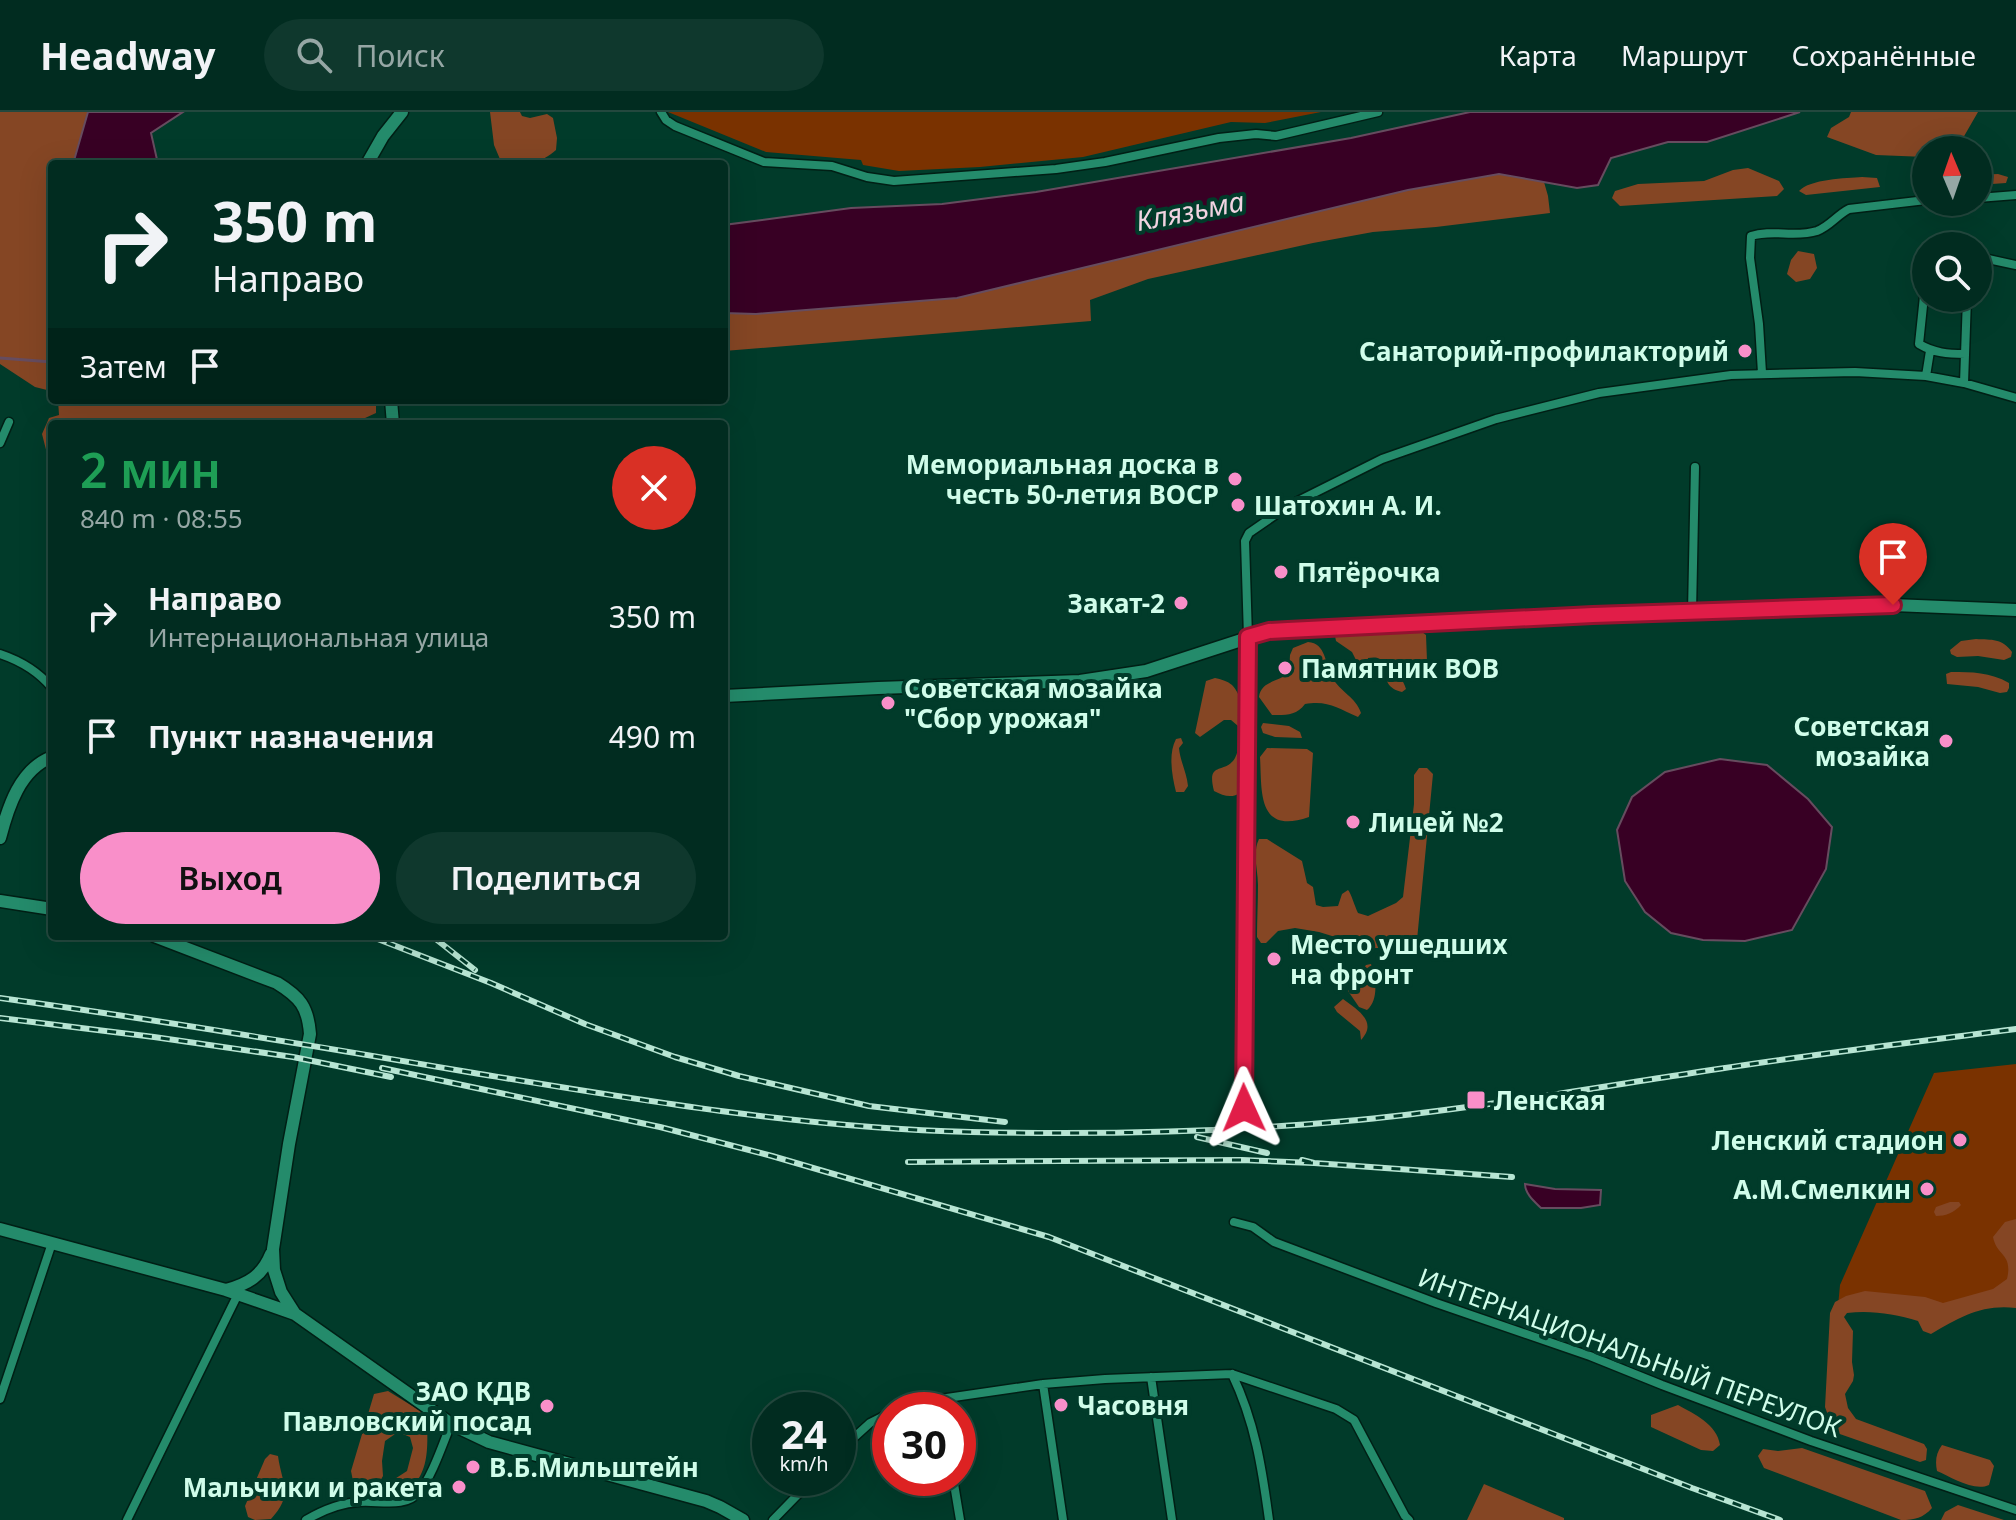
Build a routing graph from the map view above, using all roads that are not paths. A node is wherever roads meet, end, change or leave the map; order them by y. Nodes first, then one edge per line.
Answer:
1 (402, 112) edge
2 (661, 112) edge
3 (1378, 112) edge
4 (369, 160) edge
5 (2016, 195) edge
6 (1992, 197) edge
7 (1912, 202) edge
8 (1992, 260) edge
9 (2016, 265) edge
10 (1922, 312) edge
11 (1966, 312) edge
12 (1930, 351) junction
13 (1965, 354) junction
14 (1762, 373) junction
15 (1926, 376) junction
16 (1964, 383) junction
17 (2016, 398) edge
18 (9, 422) dead end
19 (0, 443) edge
20 (1695, 467) dead end
21 (2016, 610) edge
22 (1692, 612) junction
23 (1248, 637) junction
24 (0, 654) edge
25 (48, 683) edge
26 (728, 696) edge
27 (48, 759) edge
28 (0, 838) edge
29 (0, 901) edge
30 (48, 908) edge
31 (165, 940) edge
32 (1244, 1108) dead end
33 (1234, 1222) dead end
34 (0, 1229) edge
35 (52, 1243) junction
36 (273, 1249) junction
37 (232, 1292) junction
38 (295, 1314) junction
39 (1232, 1374) junction
40 (1151, 1377) junction
41 (1043, 1384) junction
42 (976, 1394) edge
43 (0, 1399) edge
44 (872, 1422) edge
45 (451, 1424) junction
46 (856, 1436) edge
47 (796, 1496) edge
48 (956, 1496) edge
49 (2016, 1510) edge
50 (127, 1520) edge
51 (306, 1520) edge
52 (743, 1520) edge
53 (773, 1520) edge
54 (960, 1520) edge
55 (1063, 1520) edge
56 (1172, 1520) edge
57 (1269, 1520) edge
58 (1409, 1520) edge

1 - 4 main road
2 - 3 street
5 - 6 street
7 - 14 street
8 - 9 street
10 - 12 street
11 - 13 street
12 - 13 street
12 - 15 street
13 - 16 street
14 - 15 street
14 - 23 street
15 - 16 street
16 - 17 street
18 - 19 street
20 - 22 street
21 - 22 main road
22 - 23 main road
23 - 26 main road
23 - 32 street
24 - 25 street
27 - 28 main road
29 - 30 main road
31 - 36 main road
33 - 49 street, ИНТЕРНАЦИОНАЛЬНЫЙ ПЕРЕУЛОК
34 - 35 main road
35 - 37 main road
35 - 43 street
36 - 37 main road
36 - 38 main road
37 - 38 main road
37 - 50 street
38 - 45 main road
39 - 40 street
39 - 57 street
39 - 58 street
40 - 41 street
40 - 56 street
41 - 42 street
41 - 55 street
44 - 46 street
45 - 51 street
45 - 52 main road
47 - 53 street
48 - 54 street

